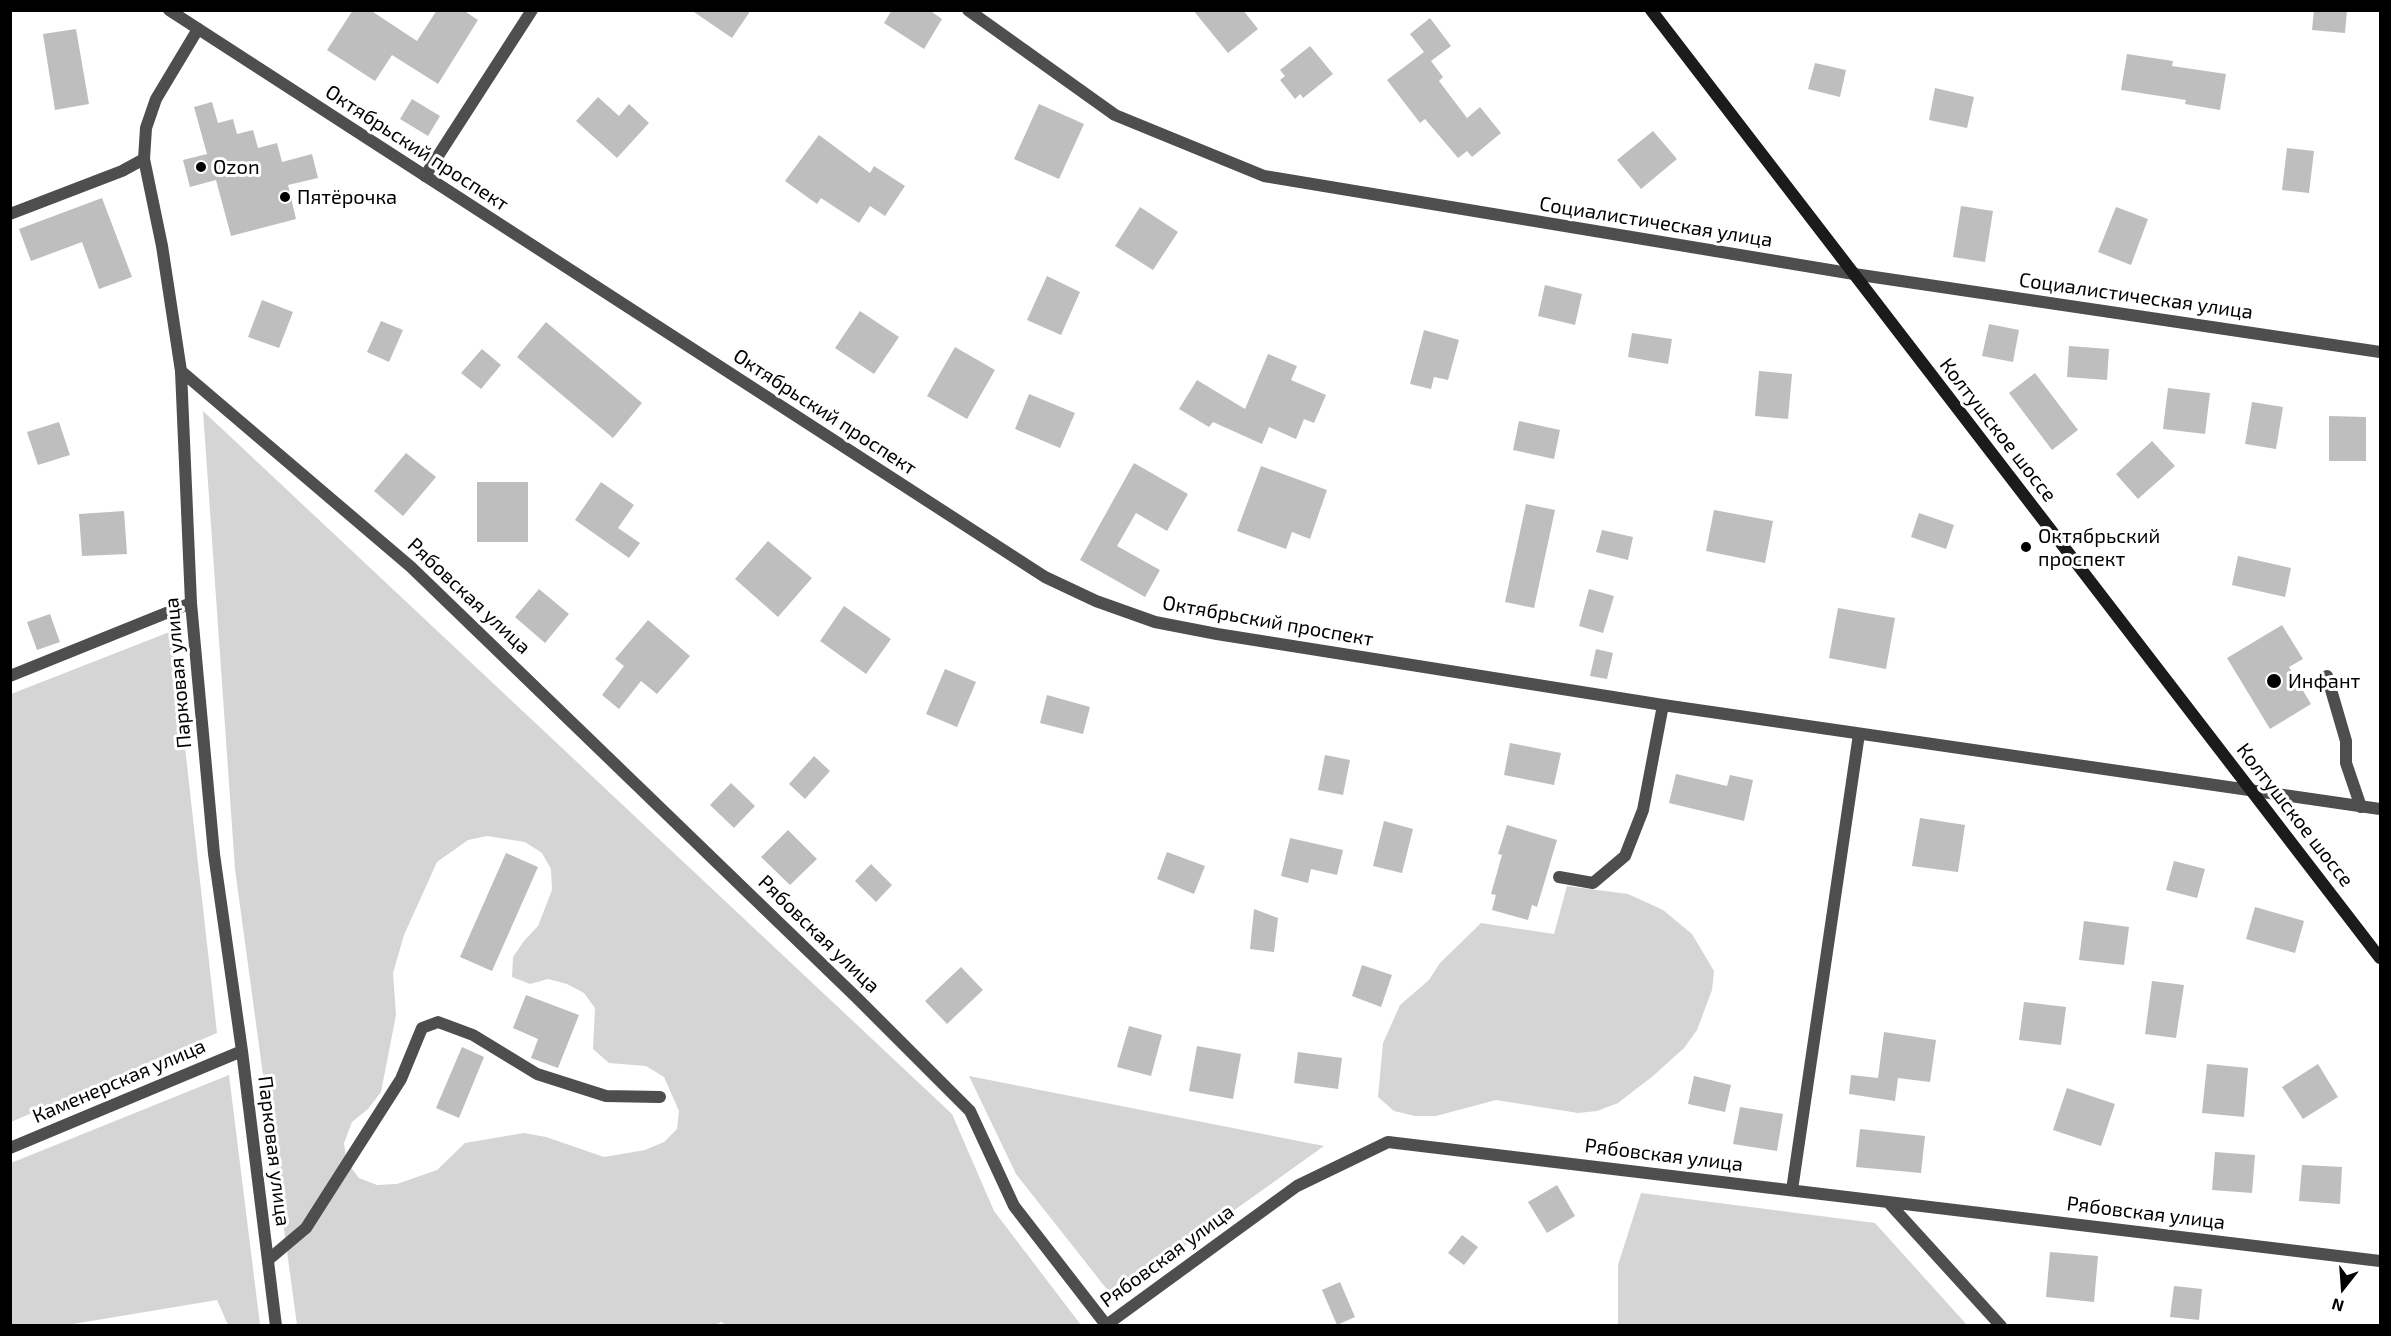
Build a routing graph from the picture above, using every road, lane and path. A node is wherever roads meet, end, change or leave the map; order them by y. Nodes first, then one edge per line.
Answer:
1 (169, 10) edge
2 (532, 10) edge
3 (968, 10) edge
4 (1651, 10) edge
5 (198, 29) junction
6 (144, 159) junction
7 (425, 176) junction
8 (10, 214) edge
9 (1854, 273) junction
10 (2380, 352) edge
11 (181, 371) junction
12 (191, 603) junction
13 (10, 676) edge
14 (2327, 676) dead end
15 (1664, 705) junction
16 (1858, 734) junction
17 (2252, 791) junction
18 (2361, 807) junction
19 (2380, 809) edge
20 (1559, 877) dead end
21 (2380, 958) edge
22 (242, 1051) junction
23 (660, 1097) dead end
24 (10, 1148) edge
25 (1792, 1190) junction
26 (1888, 1202) junction
27 (268, 1260) junction
28 (2380, 1261) edge
29 (1106, 1325) edge
30 (276, 1326) edge
31 (2001, 1326) edge

1 - 5 street, Октябрьский проспект
2 - 7 street
3 - 9 street, Социалистическая улица
4 - 9 main road, Колтушское шоссе
5 - 6 street, Парковая улица
5 - 7 street, Октябрьский проспект
6 - 8 street
6 - 11 street, Парковая улица
7 - 15 street, Октябрьский проспект
9 - 10 street, Социалистическая улица
9 - 17 main road, Колтушское шоссе
11 - 12 street, Парковая улица
11 - 29 street, Рябовская улица
12 - 13 street
12 - 22 street, Парковая улица
14 - 18 street
15 - 16 street, Октябрьский проспект
15 - 20 street
16 - 17 street, Октябрьский проспект
16 - 25 street
17 - 18 street, Октябрьский проспект
17 - 21 main road, Колтушское шоссе
18 - 19 street, Октябрьский проспект
22 - 24 street, Каменерская улица
22 - 27 street, Парковая улица
23 - 27 street
25 - 26 street, Рябовская улица
25 - 29 street, Рябовская улица
26 - 28 street, Рябовская улица
26 - 31 street
27 - 30 street, Парковая улица

